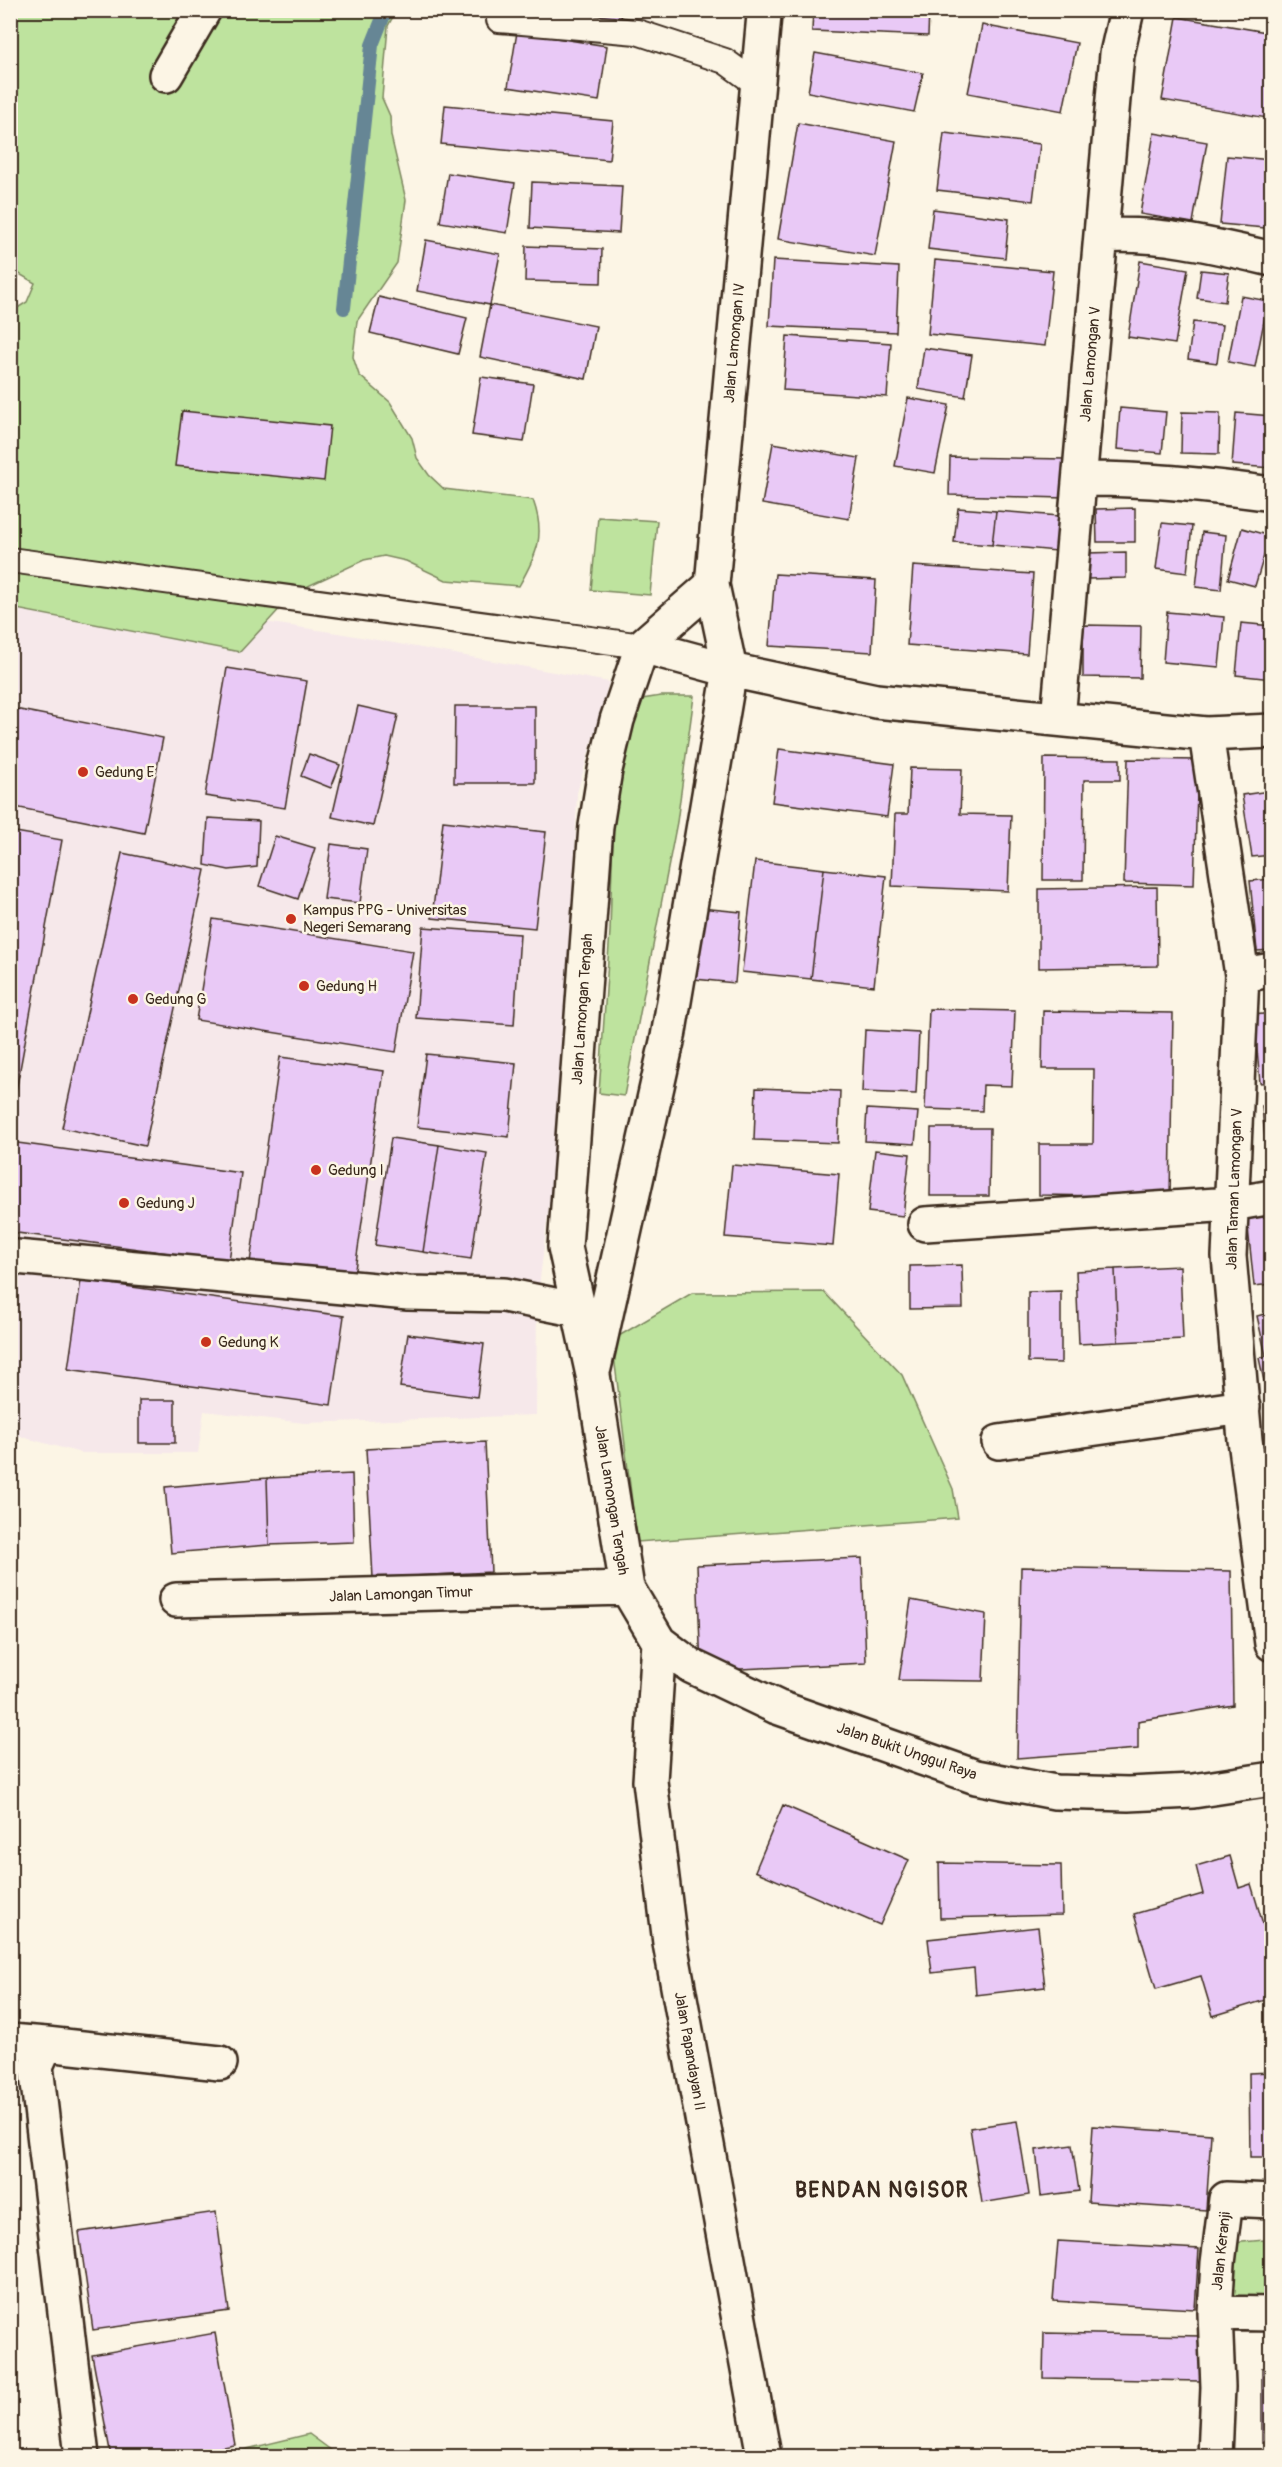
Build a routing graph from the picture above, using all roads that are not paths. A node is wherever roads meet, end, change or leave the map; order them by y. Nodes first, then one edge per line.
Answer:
1 (204, 10) edge
2 (1127, 10) edge
3 (764, 15) dead end
4 (499, 20) dead end
5 (166, 75) dead end
6 (758, 85) junction
7 (1101, 236) junction
8 (1272, 260) edge
9 (1080, 479) junction
10 (1272, 494) edge
11 (10, 560) edge
12 (712, 585) junction
13 (642, 646) junction
14 (730, 670) junction
15 (1058, 719) junction
16 (1272, 730) edge
17 (1206, 734) junction
18 (1257, 973) edge
19 (1272, 1197) edge
20 (1232, 1204) junction
21 (925, 1224) dead end
22 (16, 1257) dead end
23 (579, 1310) junction
24 (593, 1375) junction
25 (1243, 1407) junction
26 (1258, 1437) edge
27 (999, 1442) dead end
28 (627, 1588) junction
29 (176, 1600) dead end
30 (659, 1642) junction
31 (1272, 1644) edge
32 (1272, 1779) edge
33 (10, 2041) edge
34 (46, 2044) junction
35 (220, 2063) dead end
36 (1272, 2201) edge
37 (1215, 2313) junction
38 (1272, 2314) edge
39 (1216, 2448) edge
40 (82, 2457) edge
41 (764, 2457) edge

1 - 5 street
2 - 7 street, Jalan Lamongan V
3 - 6 street, Jalan Lamongan IV
4 - 6 lane
6 - 12 street, Jalan Lamongan IV
7 - 8 street
7 - 9 street, Jalan Lamongan V
9 - 10 street
9 - 15 street, Jalan Lamongan V
11 - 13 lane
12 - 13 street
12 - 14 street, Jalan Lamongan IV
13 - 14 street
13 - 23 street, Jalan Lamongan Tengah
14 - 15 street
14 - 24 street, Jalan Lamongan Tengah
15 - 17 street
16 - 17 street
17 - 18 street, Jalan Taman Lamongan V
18 - 20 street, Jalan Taman Lamongan V
19 - 20 street
20 - 21 street
20 - 25 street, Jalan Taman Lamongan V
22 - 23 street
23 - 24 street, Jalan Lamongan Tengah
24 - 28 street, Jalan Lamongan Tengah
25 - 26 street, Jalan Taman Lamongan V
25 - 27 street
26 - 31 street, Jalan Taman Lamongan V
28 - 29 street, Jalan Lamongan Timur
28 - 30 street, Jalan Bukit Unggul Raya
30 - 32 street, Jalan Bukit Unggul Raya
30 - 41 street, Jalan Papandayan II
33 - 34 street
34 - 35 street
34 - 40 street
36 - 37 street, Jalan Keranji
37 - 38 street, Jalan Keranji
37 - 39 street, Jalan Keranji

